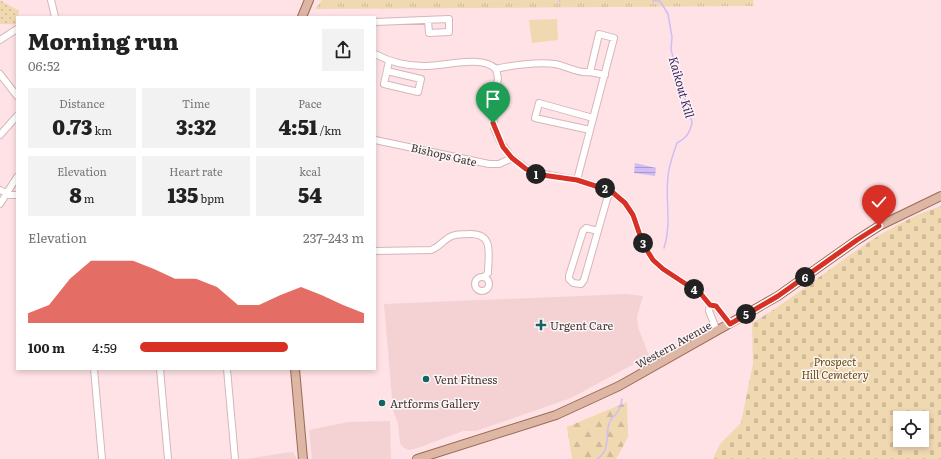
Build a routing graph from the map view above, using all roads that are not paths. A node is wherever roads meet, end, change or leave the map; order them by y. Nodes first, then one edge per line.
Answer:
1 (51, 0) edge
2 (309, 0) edge
3 (56, 16) edge
4 (302, 16) edge
5 (428, 20) dead end
6 (376, 22) edge
7 (16, 30) edge
8 (0, 40) edge
9 (376, 54) edge
10 (389, 61) junction
11 (496, 69) junction
12 (387, 71) junction
13 (590, 72) junction
14 (0, 74) edge
15 (605, 75) junction
16 (16, 95) edge
17 (16, 117) edge
18 (594, 118) junction
19 (590, 130) junction
20 (0, 135) edge
21 (376, 140) edge
22 (512, 158) junction
23 (16, 178) edge
24 (577, 180) junction
25 (611, 191) junction
26 (3, 192) edge
27 (16, 196) edge
28 (941, 196) edge
29 (0, 204) edge
30 (598, 230) junction
31 (376, 251) edge
32 (484, 277) dead end
33 (710, 305) junction
34 (730, 324) junction
35 (717, 331) junction
36 (94, 370) edge
37 (160, 370) edge
38 (227, 370) edge
39 (295, 370) edge
40 (102, 459) edge
41 (168, 459) edge
42 (235, 459) edge
43 (303, 459) edge
44 (417, 459) edge

1 - 3 street
2 - 4 main road
5 - 6 street
7 - 8 street
9 - 10 street
10 - 11 street
10 - 12 street
11 - 13 street
11 - 22 street
12 - 12 street
13 - 15 street
13 - 15 street
14 - 16 street
15 - 18 street
17 - 20 street
18 - 19 street
18 - 19 street
19 - 24 street
21 - 22 street, Bishops Gate
22 - 24 street
23 - 26 street
24 - 25 street
25 - 30 street
25 - 33 street
26 - 27 street
26 - 29 street
28 - 34 main road, Western Avenue
30 - 30 street
31 - 32 street
33 - 34 street
33 - 35 street
34 - 35 main road, Western Avenue
35 - 44 main road, Western Avenue
36 - 40 street
37 - 41 street
38 - 42 street
39 - 43 main road

